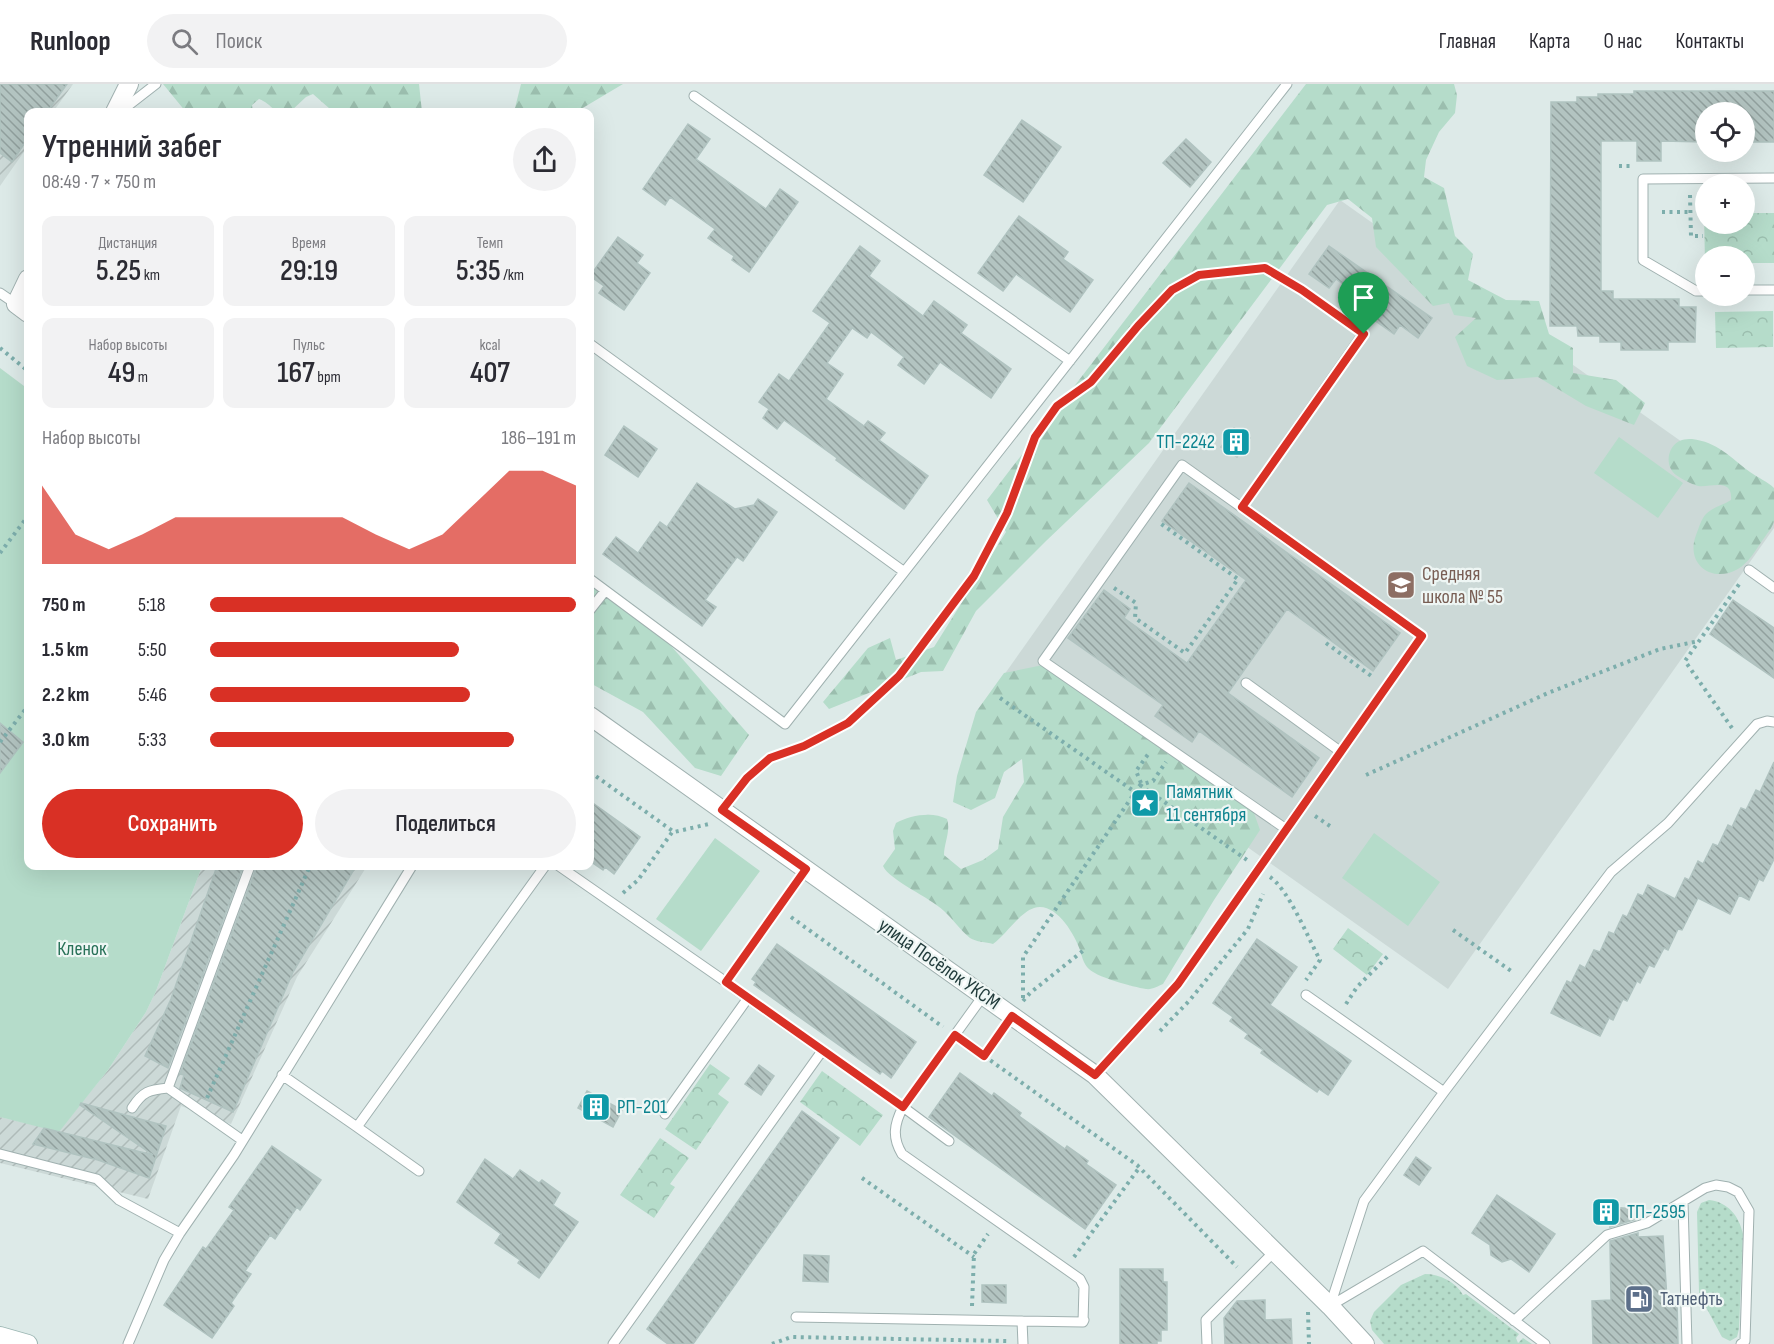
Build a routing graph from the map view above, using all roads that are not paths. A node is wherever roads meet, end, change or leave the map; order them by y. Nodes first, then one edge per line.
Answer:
1 (129, 84) edge
2 (156, 84) edge
3 (1287, 84) edge
4 (694, 96) dead end
5 (119, 108) edge
6 (123, 108) edge
7 (1774, 178) edge
8 (1695, 290) edge
9 (1755, 290) edge
10 (1774, 290) edge
11 (0, 292) edge
12 (22, 308) edge
13 (1364, 334) road end
14 (594, 347) edge
15 (1070, 361) junction
16 (1242, 507) junction
17 (1749, 570) road end
18 (903, 571) junction
19 (594, 582) edge
20 (1774, 588) edge
21 (605, 591) junction
22 (594, 605) edge
23 (1246, 683) dead end
24 (594, 719) edge
25 (1774, 722) edge
26 (1341, 752) junction
27 (1286, 829) junction
28 (806, 869) junction
29 (249, 870) edge
30 (410, 870) edge
31 (542, 870) edge
32 (565, 870) edge
33 (726, 982) junction
34 (1303, 992) road end
35 (983, 996) junction
36 (748, 998) junction
37 (822, 1051) junction
38 (282, 1075) junction
39 (1095, 1075) junction
40 (168, 1088) junction
41 (1444, 1092) junction
42 (903, 1107) junction
43 (132, 1108) dead end
44 (665, 1114) dead end
45 (357, 1127) junction
46 (242, 1140) junction
47 (949, 1141) dead end
48 (0, 1154) edge
49 (419, 1170) dead end
50 (1683, 1202) junction
51 (180, 1233) junction
52 (1274, 1252) junction
53 (1330, 1306) junction
54 (796, 1317) dead end
55 (1022, 1321) junction
56 (1514, 1321) junction
57 (0, 1336) edge
58 (1023, 1343) edge
59 (28, 1344) edge
60 (128, 1344) edge
61 (613, 1344) edge
62 (1207, 1344) edge
63 (1365, 1344) edge
64 (1545, 1344) edge
65 (1687, 1344) edge
66 (1741, 1344) edge

1 - 5 street
2 - 6 lane
3 - 15 lane
4 - 15 lane
7 - 8 lane
9 - 10 lane
11 - 12 lane
13 - 16 lane
14 - 18 lane
15 - 18 lane
16 - 26 lane
16 - 27 lane
17 - 20 lane
18 - 21 lane
19 - 21 lane
21 - 22 lane
23 - 26 lane
24 - 28 street, улица Посёлок УКСМ
25 - 41 lane
26 - 27 lane
27 - 39 lane
28 - 33 lane
28 - 35 street, улица Посёлок УКСМ
29 - 40 lane
30 - 38 lane
31 - 45 lane
32 - 33 lane
33 - 36 lane
34 - 41 lane
35 - 39 street, улица Посёлок УКСМ
35 - 42 lane
36 - 37 lane
36 - 44 lane
37 - 42 lane
37 - 61 lane
38 - 45 lane
38 - 46 lane
39 - 52 street, улица Посёлок УКСМ
40 - 43 lane
40 - 46 lane
41 - 53 lane
42 - 47 lane
42 - 55 lane
45 - 49 lane
46 - 51 lane
48 - 51 lane
50 - 56 lane
50 - 65 lane
50 - 66 lane
51 - 60 lane
52 - 53 street, улица Посёлок УКСМ
52 - 62 lane
53 - 56 lane
53 - 63 street, улица Посёлок УКСМ
54 - 55 lane
55 - 58 lane
56 - 64 lane
57 - 59 street

